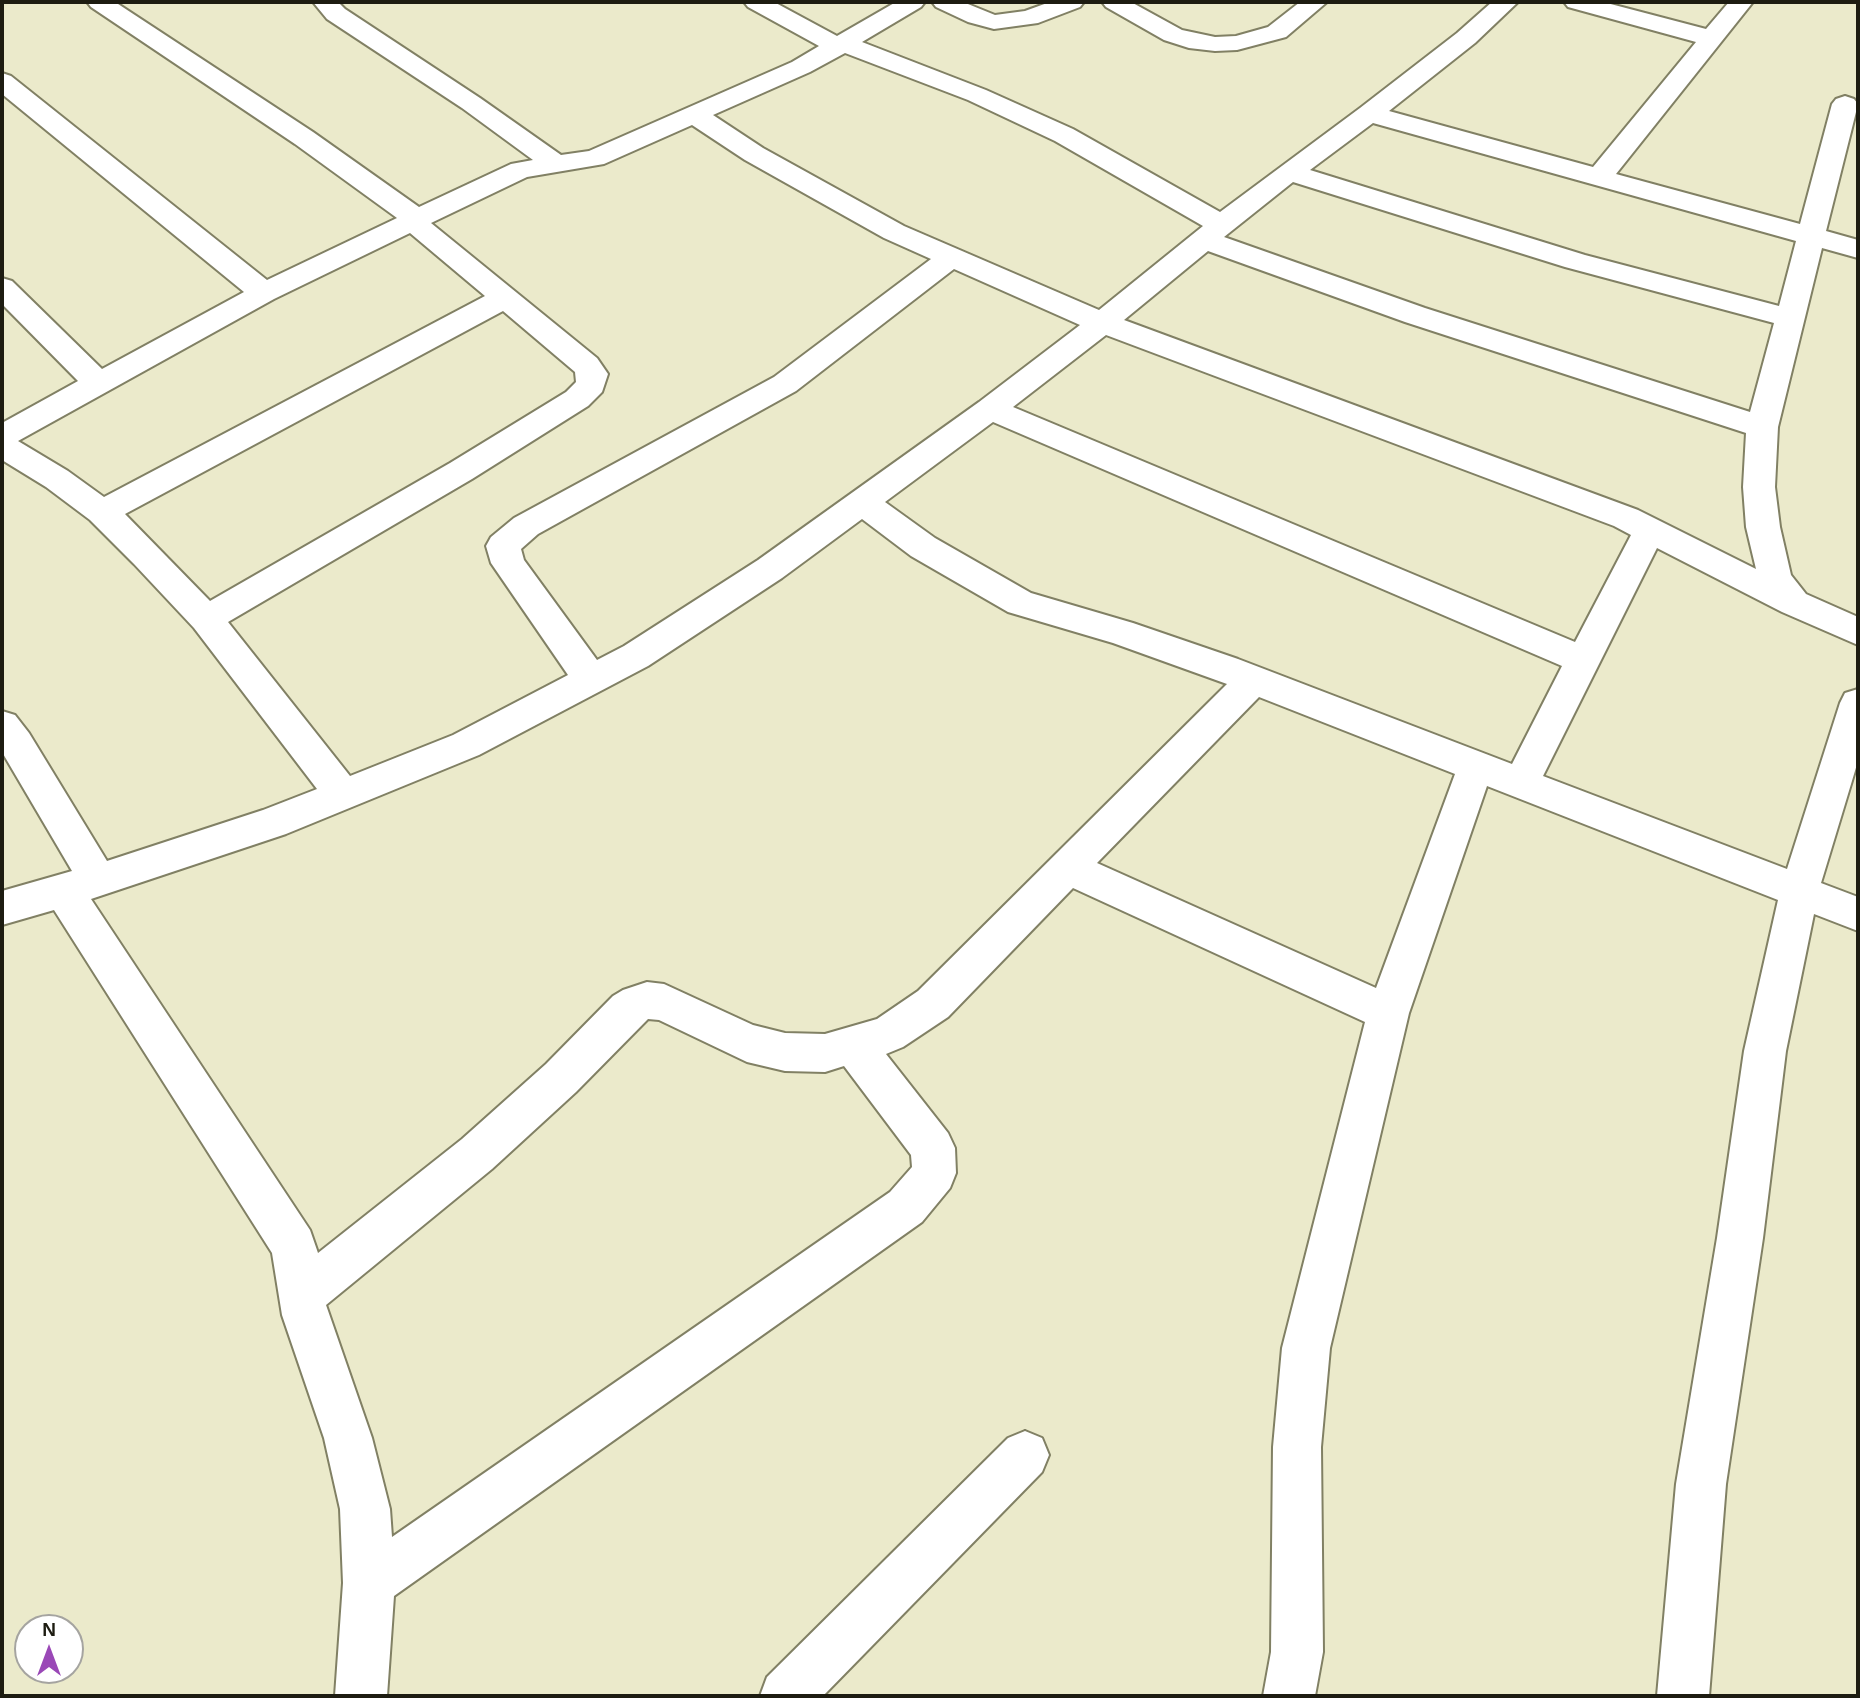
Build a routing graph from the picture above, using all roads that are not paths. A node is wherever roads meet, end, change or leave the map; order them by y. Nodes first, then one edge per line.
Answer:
1 (103, 2) edge
2 (325, 2) edge
3 (756, 2) edge
4 (912, 2) edge
5 (944, 2) edge
6 (1072, 2) edge
7 (1114, 2) edge
8 (1315, 2) edge
9 (1506, 2) edge
10 (1576, 2) edge
11 (1741, 2) edge
12 (1712, 38) junction
13 (842, 45) junction
14 (2, 81) edge
15 (1845, 104) dead end
16 (694, 114) junction
17 (1369, 114) junction
18 (557, 165) junction
19 (1291, 173) junction
20 (1598, 179) junction
21 (415, 220) junction
22 (1213, 233) junction
23 (1811, 238) junction
24 (1858, 249) edge
25 (951, 257) junction
26 (2, 288) edge
27 (264, 293) junction
28 (505, 298) junction
29 (1790, 318) junction
30 (1102, 323) junction
31 (98, 383) junction
32 (990, 409) junction
33 (1762, 426) junction
34 (2, 436) edge
35 (2, 446) edge
36 (862, 502) junction
37 (102, 512) junction
38 (1650, 529) junction
39 (1794, 603) junction
40 (206, 619) junction
41 (1858, 632) edge
42 (1583, 660) junction
43 (591, 680) junction
44 (1254, 680) junction
45 (1858, 703) edge
46 (2, 725) edge
47 (1476, 766) junction
48 (1520, 784) junction
49 (343, 794) junction
50 (1068, 868) junction
51 (80, 885) junction
52 (1799, 892) junction
53 (2, 908) edge
54 (1858, 914) edge
55 (1388, 1013) junction
56 (853, 1046) junction
57 (302, 1295) junction
58 (1025, 1455) dead end
59 (369, 1583) junction
60 (361, 1696) edge
61 (786, 1696) edge
62 (1289, 1696) edge
63 (1683, 1696) edge

1 - 21 street
2 - 18 street
3 - 13 street
4 - 13 street
5 - 6 street
7 - 8 street
9 - 17 street
10 - 12 street
11 - 12 street
12 - 20 street
13 - 16 street
13 - 22 street
14 - 27 street
15 - 23 street
16 - 18 street
16 - 25 street
17 - 19 street
17 - 20 street
18 - 21 street
19 - 22 street
19 - 29 street
20 - 23 street
21 - 27 street
21 - 28 street
22 - 30 street
22 - 33 street
23 - 24 street
23 - 29 street
25 - 30 street
25 - 43 street
26 - 31 street
27 - 31 street
28 - 37 street
28 - 40 street
29 - 33 street
30 - 32 street
30 - 38 street
31 - 34 street
32 - 36 street
32 - 42 street
33 - 39 street
35 - 37 street
36 - 43 street
36 - 44 street
37 - 40 street
38 - 39 street
38 - 42 street
39 - 41 street
40 - 49 street
42 - 48 street
43 - 49 street
44 - 47 street
44 - 50 street
45 - 52 street
46 - 51 street
47 - 48 street
47 - 55 street
48 - 52 street
49 - 51 street
50 - 55 street
50 - 56 street
51 - 53 street
51 - 57 street
52 - 54 street
52 - 63 street
55 - 62 street
56 - 57 street
56 - 59 street
57 - 59 street
58 - 61 street
59 - 60 street

